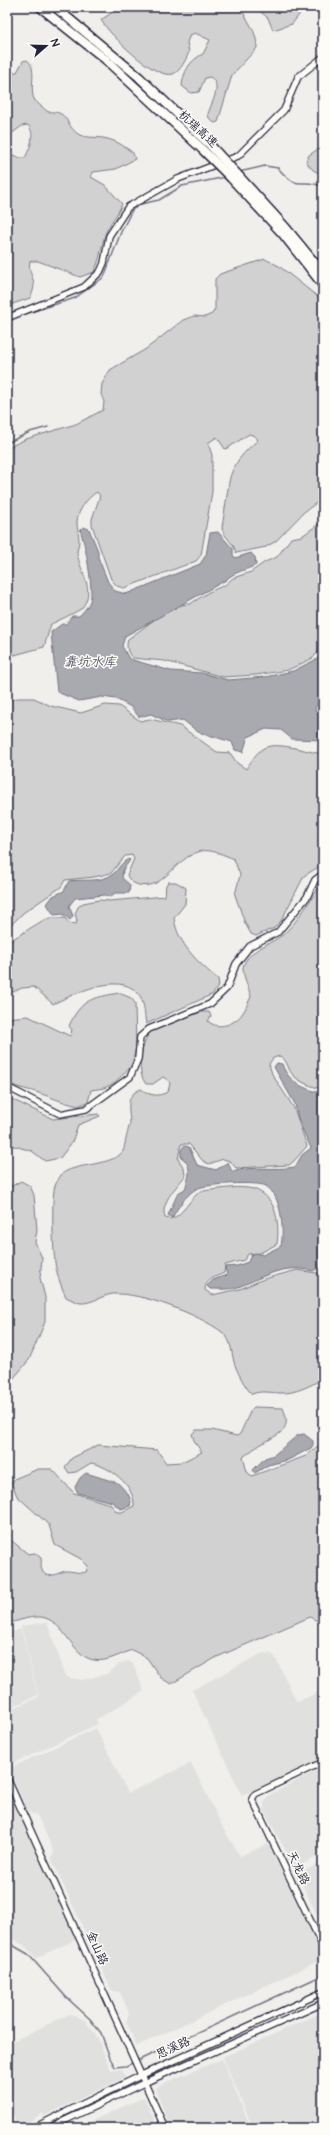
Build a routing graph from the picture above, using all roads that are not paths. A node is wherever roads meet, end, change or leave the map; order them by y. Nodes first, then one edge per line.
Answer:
1 (40, 7) edge
2 (55, 7) edge
3 (323, 57) edge
4 (206, 146) junction
5 (234, 176) junction
6 (323, 273) edge
7 (323, 285) edge
8 (7, 318) edge
9 (323, 874) edge
10 (7, 1089) edge
11 (323, 1762) edge
12 (7, 1778) edge
13 (323, 1947) edge
14 (323, 1992) edge
15 (323, 2003) edge
16 (142, 2075) junction
17 (146, 2082) junction
18 (34, 2128) edge
19 (49, 2128) edge
20 (165, 2128) edge

1 - 4 highway, 杭瑞高速
2 - 4 highway, 杭瑞高速
3 - 8 street
4 - 5 highway, 杭瑞高速, bridge
5 - 6 highway, 杭瑞高速
5 - 7 highway, 杭瑞高速
9 - 10 street
11 - 13 street, 天龙路
12 - 16 street, 金山路
14 - 16 street, 思溪路
15 - 17 street, 思溪路
16 - 17 street, 金山路
16 - 18 street, 思溪路
17 - 19 street, 思溪路
17 - 20 street, 金山路

